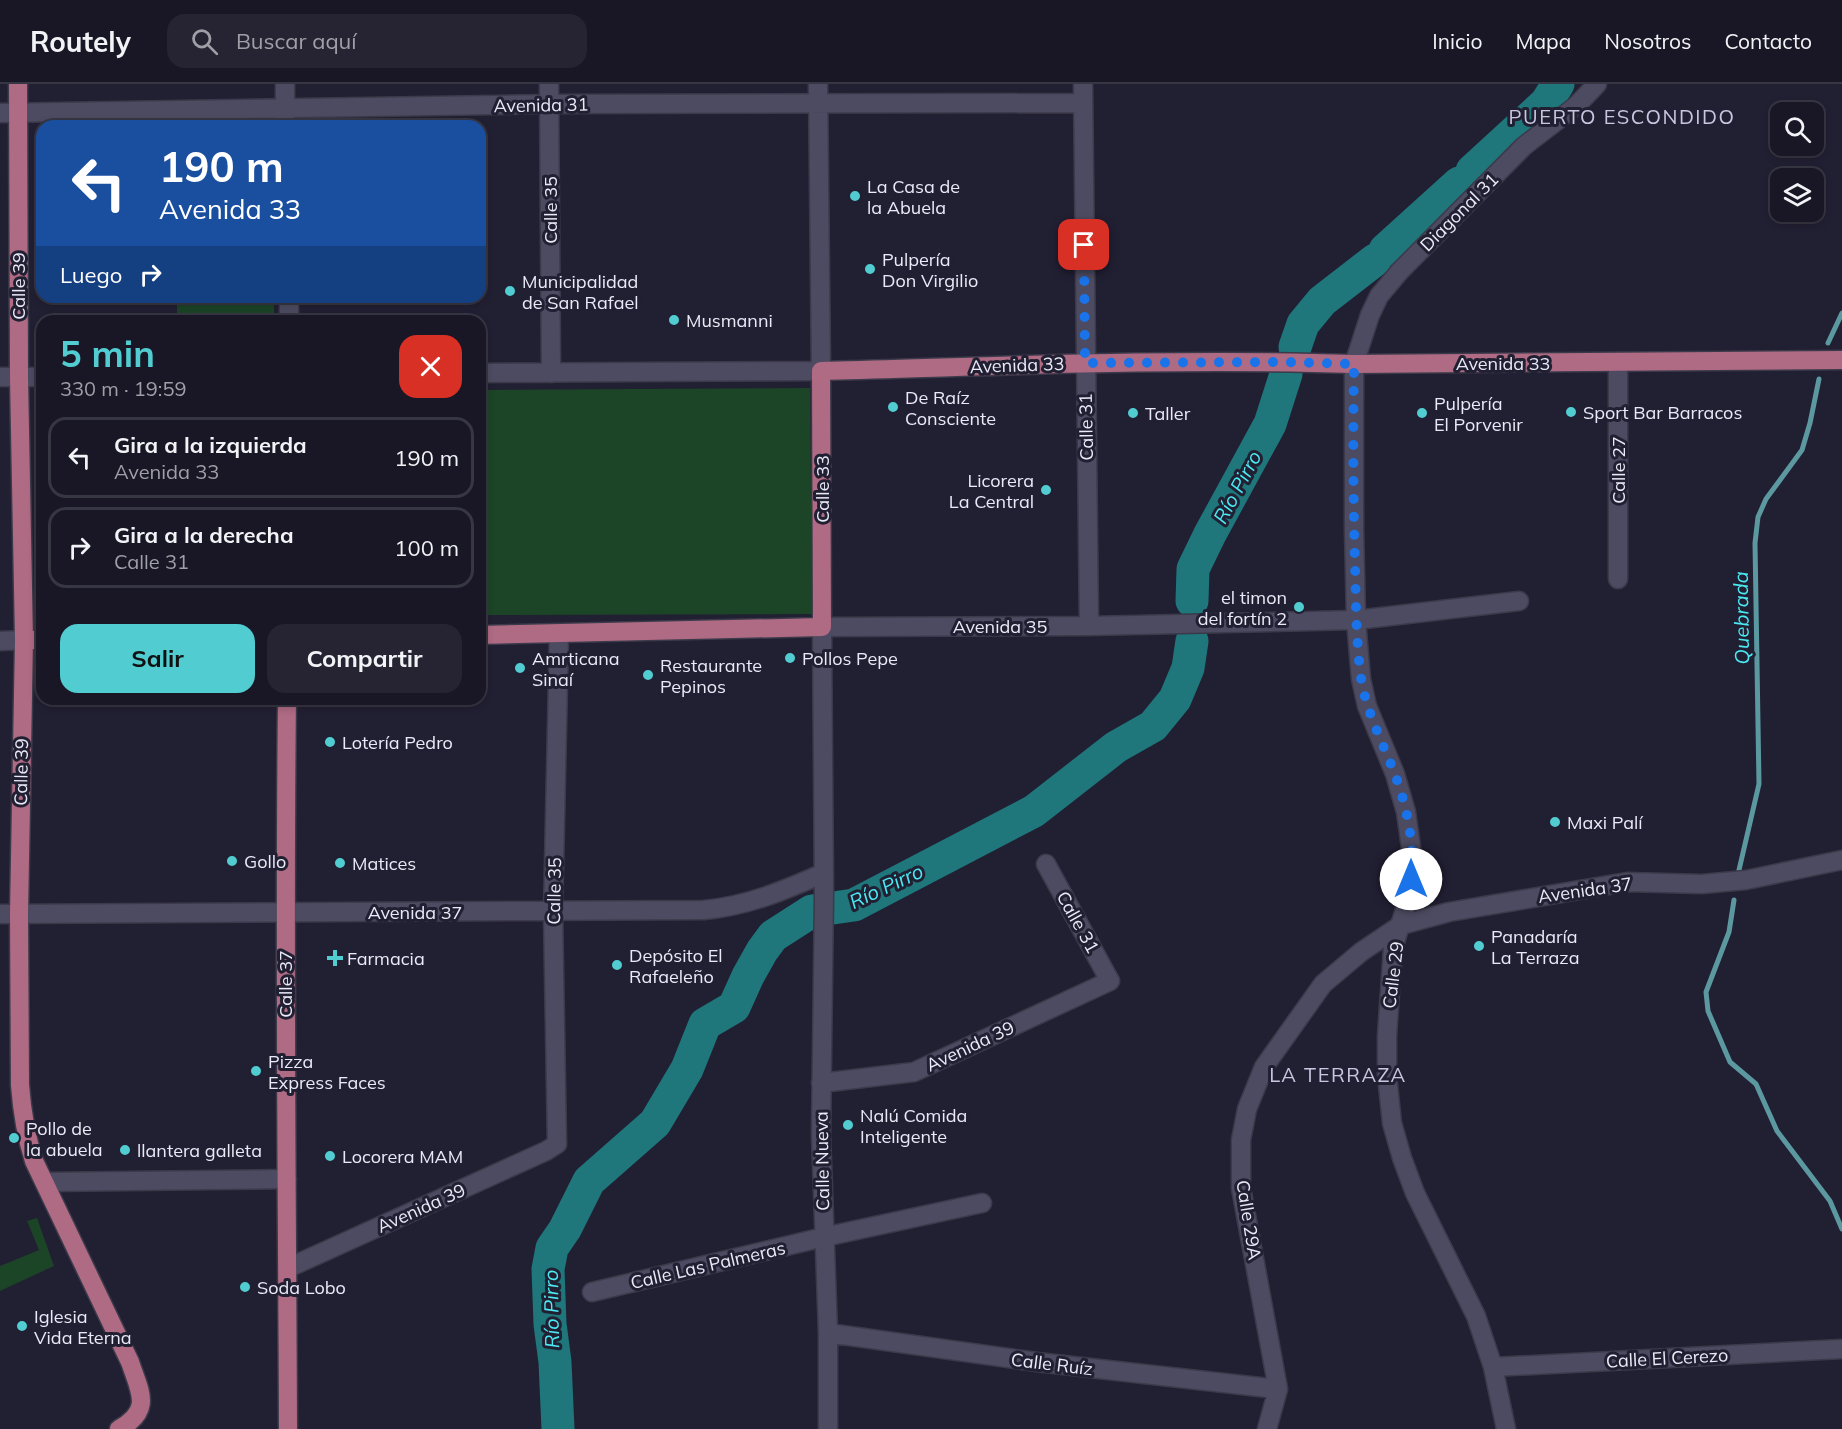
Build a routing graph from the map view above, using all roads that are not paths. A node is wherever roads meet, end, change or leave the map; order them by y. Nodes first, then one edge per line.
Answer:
1 (18, 84) edge
2 (285, 84) edge
3 (549, 84) edge
4 (818, 84) edge
5 (1083, 84) edge
6 (1598, 84) edge
7 (1083, 103) junction
8 (549, 104) junction
9 (818, 104) junction
10 (9, 113) edge
11 (285, 117) edge
12 (1842, 360) edge
13 (1618, 362) junction
14 (1085, 363) junction
15 (1354, 364) junction
16 (821, 371) junction
17 (551, 373) junction
18 (486, 374) edge
19 (36, 376) edge
20 (0, 377) edge
21 (19, 377) junction
22 (1618, 579) dead end
23 (1519, 601) dead end
24 (1356, 620) junction
25 (1089, 626) junction
26 (822, 627) junction
27 (559, 634) junction
28 (486, 635) edge
29 (24, 640) junction
30 (36, 640) edge
31 (0, 641) edge
32 (287, 705) edge
33 (1842, 860) edge
34 (1046, 864) dead end
35 (824, 873) junction
36 (824, 894) joint
37 (284, 911) junction
38 (553, 912) junction
39 (0, 914) edge
40 (19, 914) junction
41 (1401, 925) junction
42 (1110, 981) joint
43 (821, 1083) junction
44 (554, 1147) joint
45 (287, 1179) junction
46 (45, 1182) junction
47 (982, 1203) dead end
48 (824, 1237) junction
49 (288, 1268) junction
50 (592, 1292) dead end
51 (828, 1333) junction
52 (1842, 1349) edge
53 (1493, 1367) junction
54 (1278, 1389) junction
55 (121, 1428) edge
56 (288, 1429) edge
57 (828, 1429) edge
58 (1267, 1429) edge
59 (1506, 1429) edge

1 - 10 main road, Calle 39
2 - 11 street
3 - 8 street, Calle 35
4 - 9 street, Calle 33
5 - 7 street, Calle 31
6 - 15 street, Diagonal 31
7 - 9 street, Avenida 31
7 - 14 street, Calle 31
8 - 9 street, Avenida 31
8 - 11 street, Avenida 31
8 - 17 street, Calle 35
9 - 16 street, Calle 33
10 - 11 street, Avenida 31
10 - 21 main road, Calle 39
12 - 13 main road, Avenida 33
13 - 15 main road, Avenida 33
13 - 22 street, Calle 27
14 - 15 main road, Avenida 33
14 - 16 main road, Avenida 33
14 - 25 street, Calle 31
15 - 24 street, Calle 29
16 - 17 street, Avenida 33
16 - 26 main road, Calle 33
17 - 18 street, Avenida 33
19 - 21 street
20 - 21 street
21 - 29 main road, Calle 39
23 - 24 street, Avenida 35
24 - 25 street, Avenida 35
24 - 41 street, Calle 29
25 - 26 street, Avenida 35
26 - 27 main road, Avenida 35
26 - 35 street, Calle 33
27 - 28 main road, Avenida 35
27 - 38 street, Calle 35
29 - 30 main road
29 - 31 street
29 - 40 main road, Calle 39
32 - 37 main road, Calle 37
33 - 41 street, Avenida 37
34 - 42 street, Calle 31
35 - 36 street, Calle 33
35 - 38 street, Avenida 37
36 - 43 street, Calle Nueva
37 - 38 street, Avenida 37
37 - 40 street, Avenida 37
37 - 45 main road, Calle 37
38 - 44 street, Calle 35
39 - 40 street, Avenida 37
40 - 46 main road, Calle 39
41 - 53 street, Calle 29
41 - 54 street, Calle 29A
42 - 43 street, Avenida 39
43 - 48 street, Calle Nueva
44 - 49 street, Avenida 39
45 - 46 street
45 - 49 main road, Calle 37
46 - 55 main road, Calle 39
47 - 48 street, Calle Las Palmeras
48 - 50 street, Calle Las Palmeras
48 - 51 street, Calle Nueva
49 - 56 main road, Calle 37
51 - 54 street, Calle Ruíz
51 - 57 street, Calle Nueva
52 - 53 street, Calle El Cerezo
53 - 59 street, Calle 29
54 - 58 street, Calle 29A

